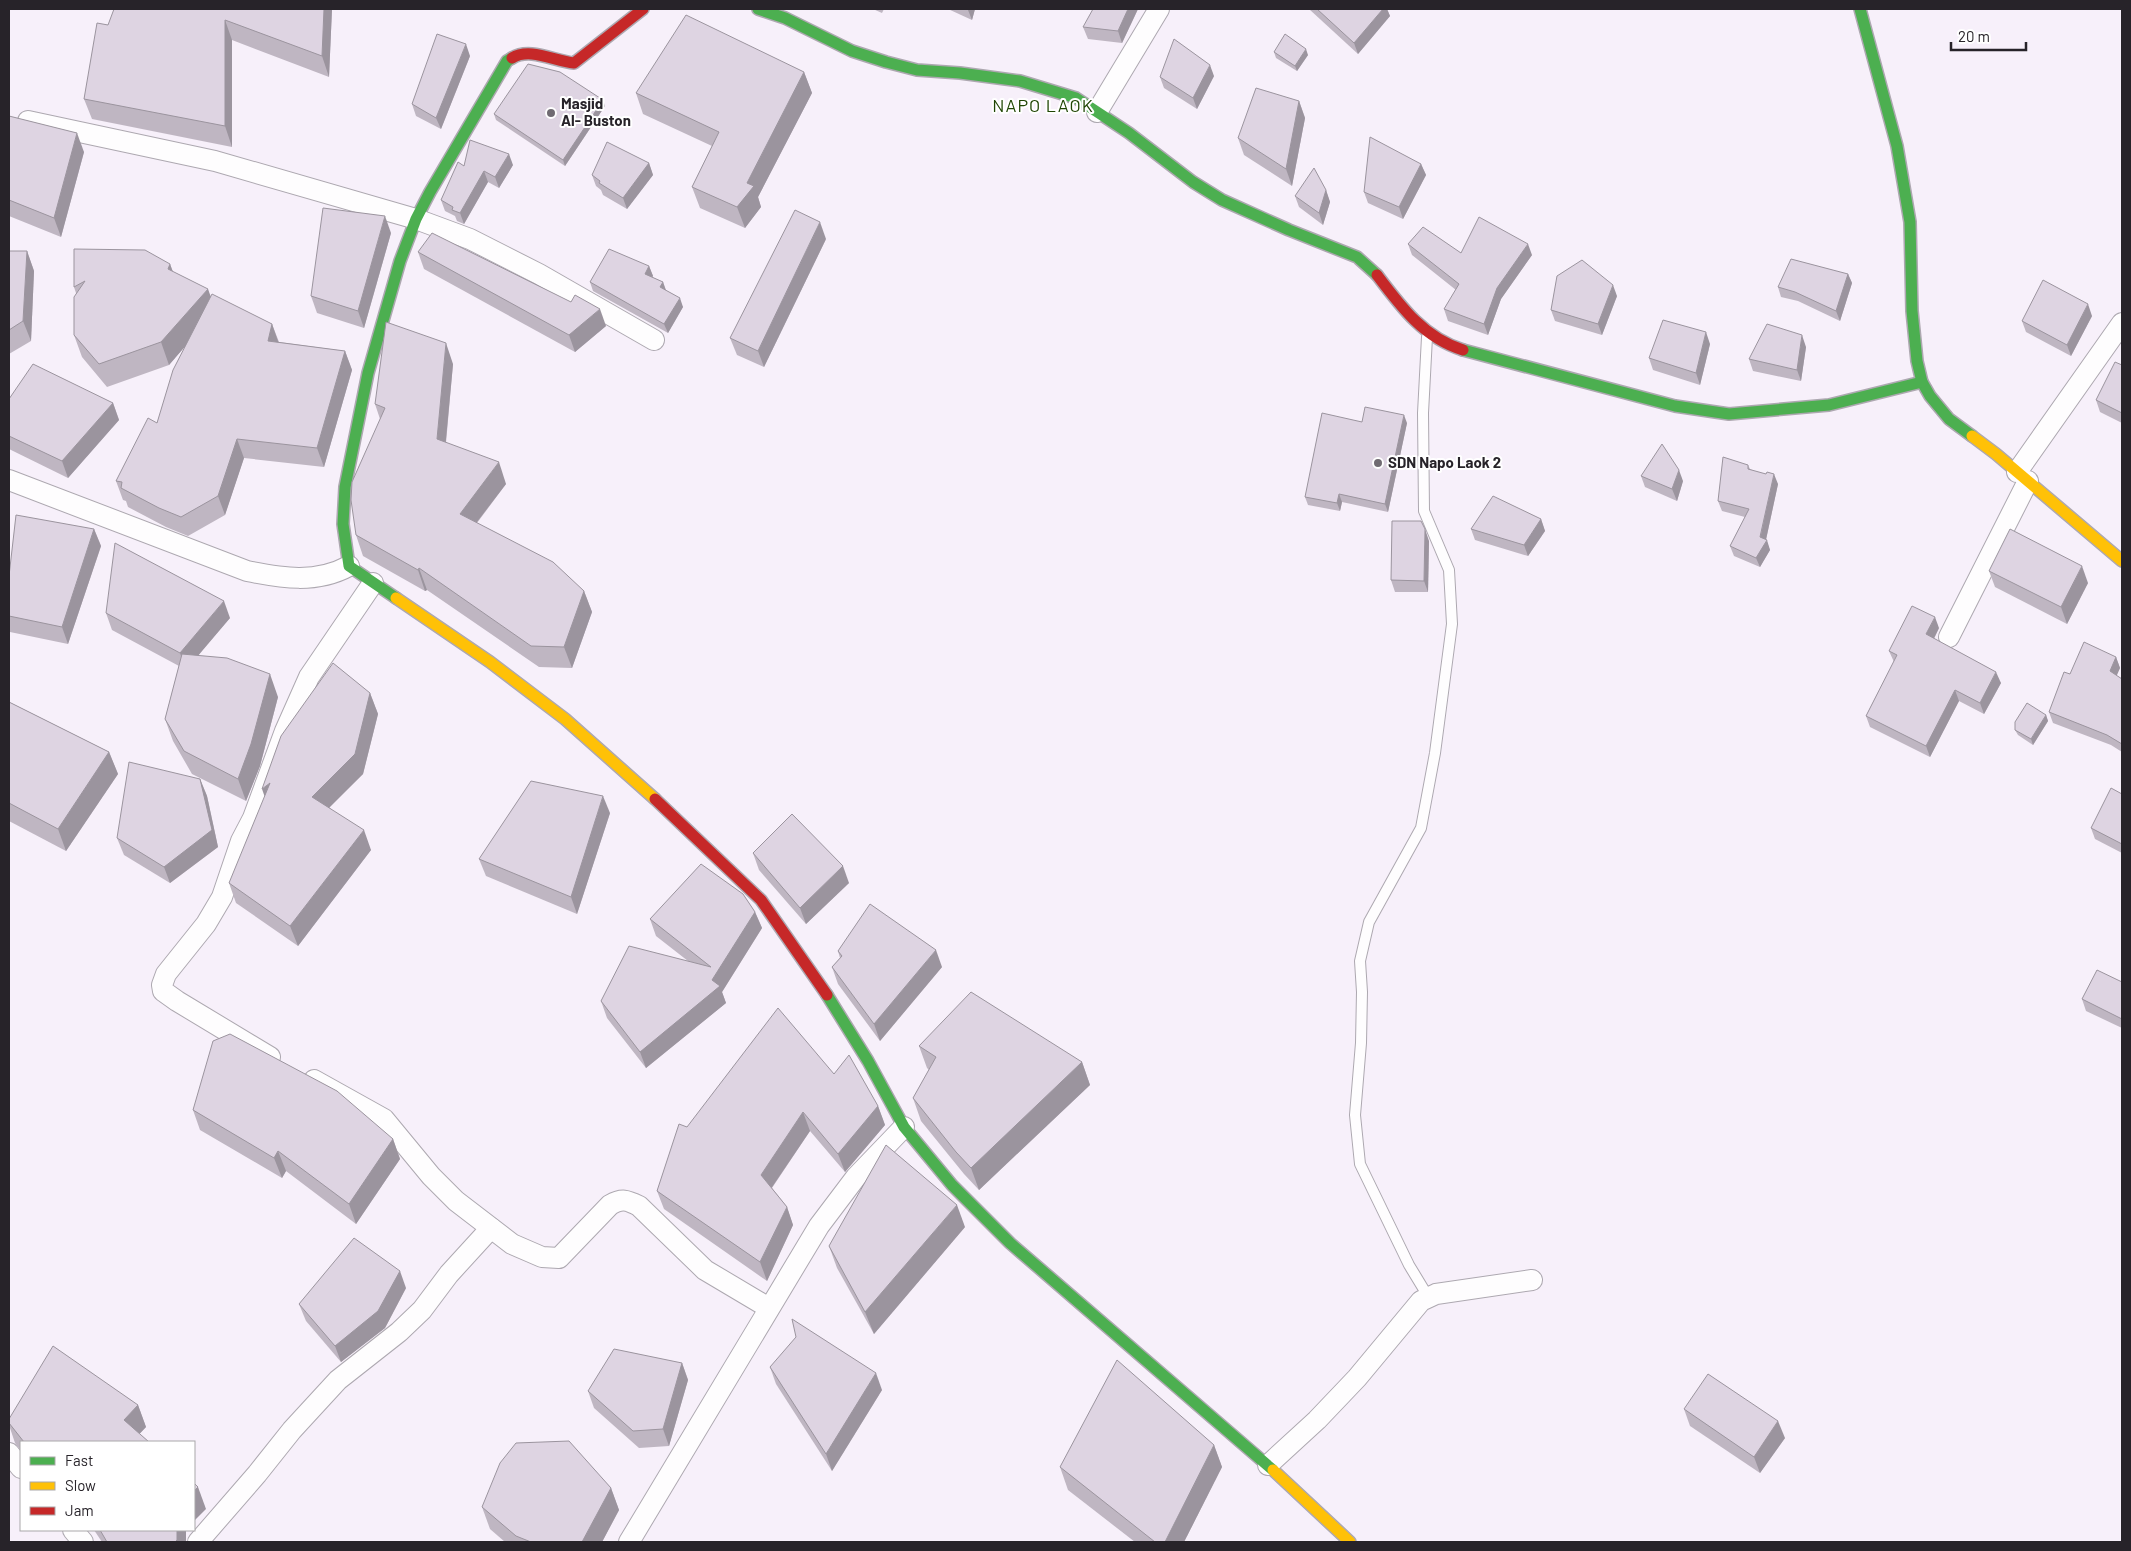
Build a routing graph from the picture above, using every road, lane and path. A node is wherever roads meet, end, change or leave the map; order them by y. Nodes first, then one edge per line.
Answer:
1 (643, 9) edge
2 (758, 9) edge
3 (1159, 9) edge
4 (1860, 9) edge
5 (1097, 112) junction
6 (18, 119) edge
7 (416, 219) junction
8 (2122, 323) edge
9 (1428, 334) junction
10 (654, 340) dead end
11 (1922, 382) junction
12 (2022, 477) junction
13 (9, 480) edge
14 (2122, 561) edge
15 (349, 566) junction
16 (373, 583) junction
17 (1949, 637) dead end
18 (904, 1128) junction
19 (491, 1228) junction
20 (1532, 1280) dead end
21 (1428, 1298) junction
22 (769, 1308) junction
23 (9, 1453) edge
24 (1268, 1466) junction
25 (20, 1467) edge
26 (74, 1531) edge
27 (84, 1542) edge
28 (198, 1542) edge
29 (629, 1542) edge
30 (1350, 1542) edge

1 - 7 street
2 - 5 street
3 - 5 street
4 - 11 street
5 - 9 street
6 - 7 street
7 - 10 street
7 - 15 street
8 - 12 street
9 - 11 street
9 - 21 lane
11 - 12 street
12 - 14 street
12 - 17 street
13 - 15 street
15 - 16 street
16 - 18 street
16 - 19 street
18 - 22 street
18 - 24 street
19 - 22 street
19 - 28 street
20 - 21 street
21 - 24 street
22 - 29 street
23 - 25 street
24 - 30 street
26 - 27 street

